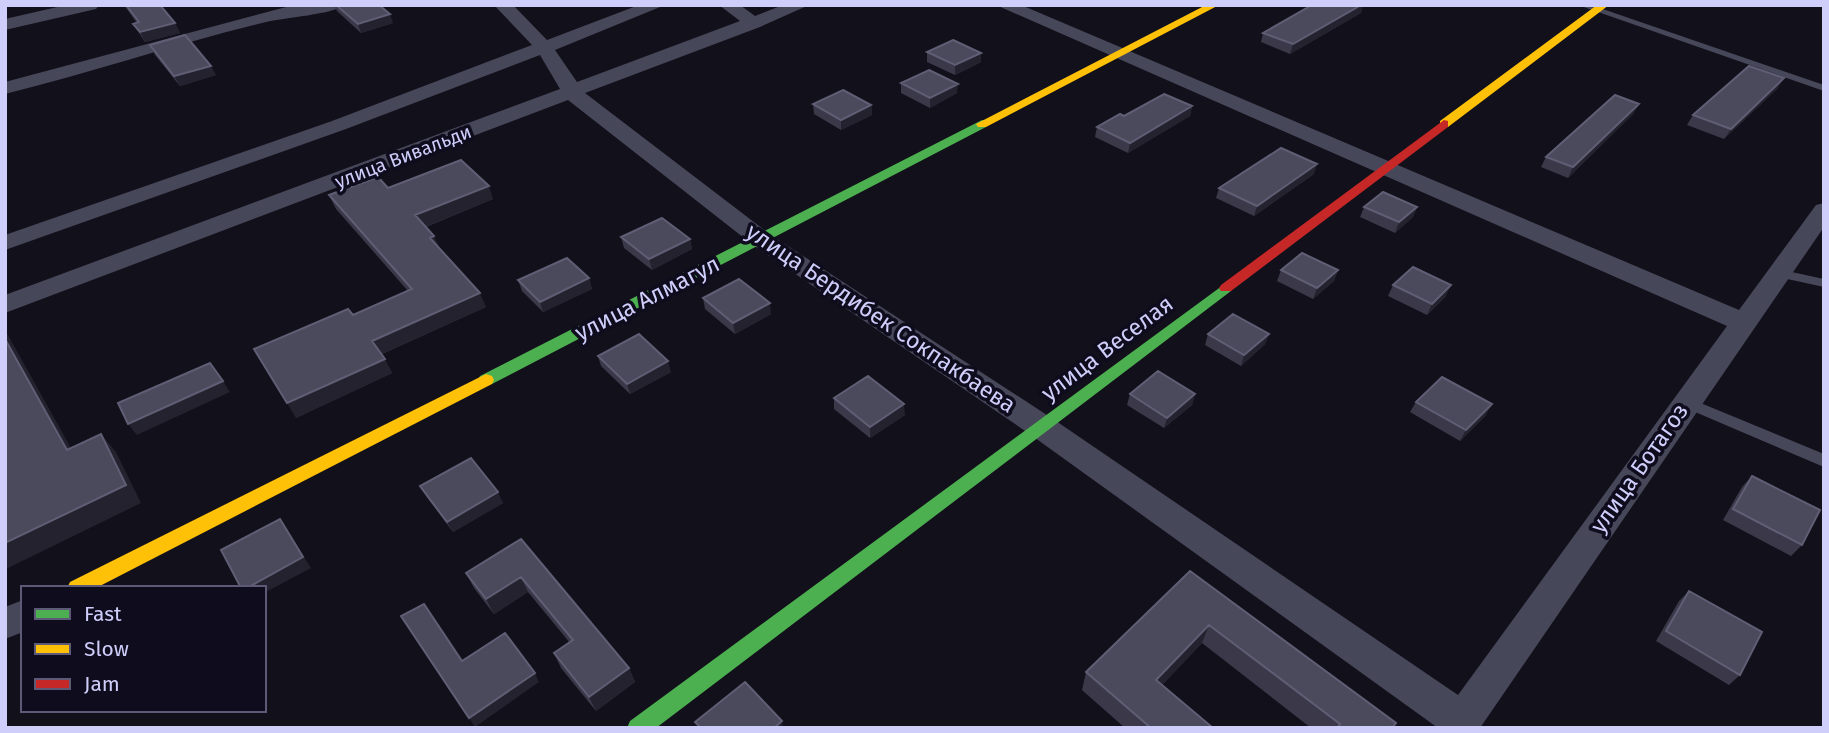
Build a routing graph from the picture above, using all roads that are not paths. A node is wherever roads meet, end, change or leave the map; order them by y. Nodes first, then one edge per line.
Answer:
1 (90, 5) edge
2 (335, 5) edge
3 (503, 5) edge
4 (656, 5) edge
5 (729, 5) edge
6 (800, 5) edge
7 (1005, 5) edge
8 (1214, 5) edge
9 (1594, 7) edge
10 (288, 8) edge
11 (754, 23) junction
12 (5, 25) edge
13 (545, 47) junction
14 (1115, 54) junction
15 (5, 88) edge
16 (1824, 88) edge
17 (572, 93) junction
18 (1382, 169) junction
19 (1824, 210) edge
20 (762, 240) junction
21 (5, 243) edge
22 (1778, 273) junction
23 (1824, 284) edge
24 (5, 306) edge
25 (1742, 323) junction
26 (1686, 401) junction
27 (1042, 427) junction
28 (1824, 461) edge
29 (81, 586) edge
30 (21, 616) edge
31 (5, 624) edge
32 (1460, 724) edge
33 (638, 728) edge

1 - 12 street
2 - 10 street
3 - 13 street, улица Бердибек Сокпакбаева
4 - 13 street
5 - 11 street
6 - 11 street, улица Вивальди
7 - 14 street
8 - 14 street, улица Алмагул
9 - 16 lane
9 - 18 street, улица Веселая
10 - 15 street
11 - 17 street, улица Вивальди
13 - 17 street, улица Бердибек Сокпакбаева
13 - 21 street
14 - 18 street
14 - 20 street, улица Алмагул
17 - 20 street, улица Бердибек Сокпакбаева
17 - 24 street, улица Вивальди
18 - 25 street
18 - 27 street, улица Веселая
19 - 22 street, улица Ботагоз
20 - 27 street, улица Бердибек Сокпакбаева
20 - 29 street, улица Алмагул
22 - 23 lane
22 - 25 street, улица Ботагоз
25 - 26 street, улица Ботагоз
26 - 28 lane
26 - 32 street, улица Ботагоз
27 - 32 street, улица Бердибек Сокпакбаева
27 - 33 street, улица Веселая
30 - 31 street

